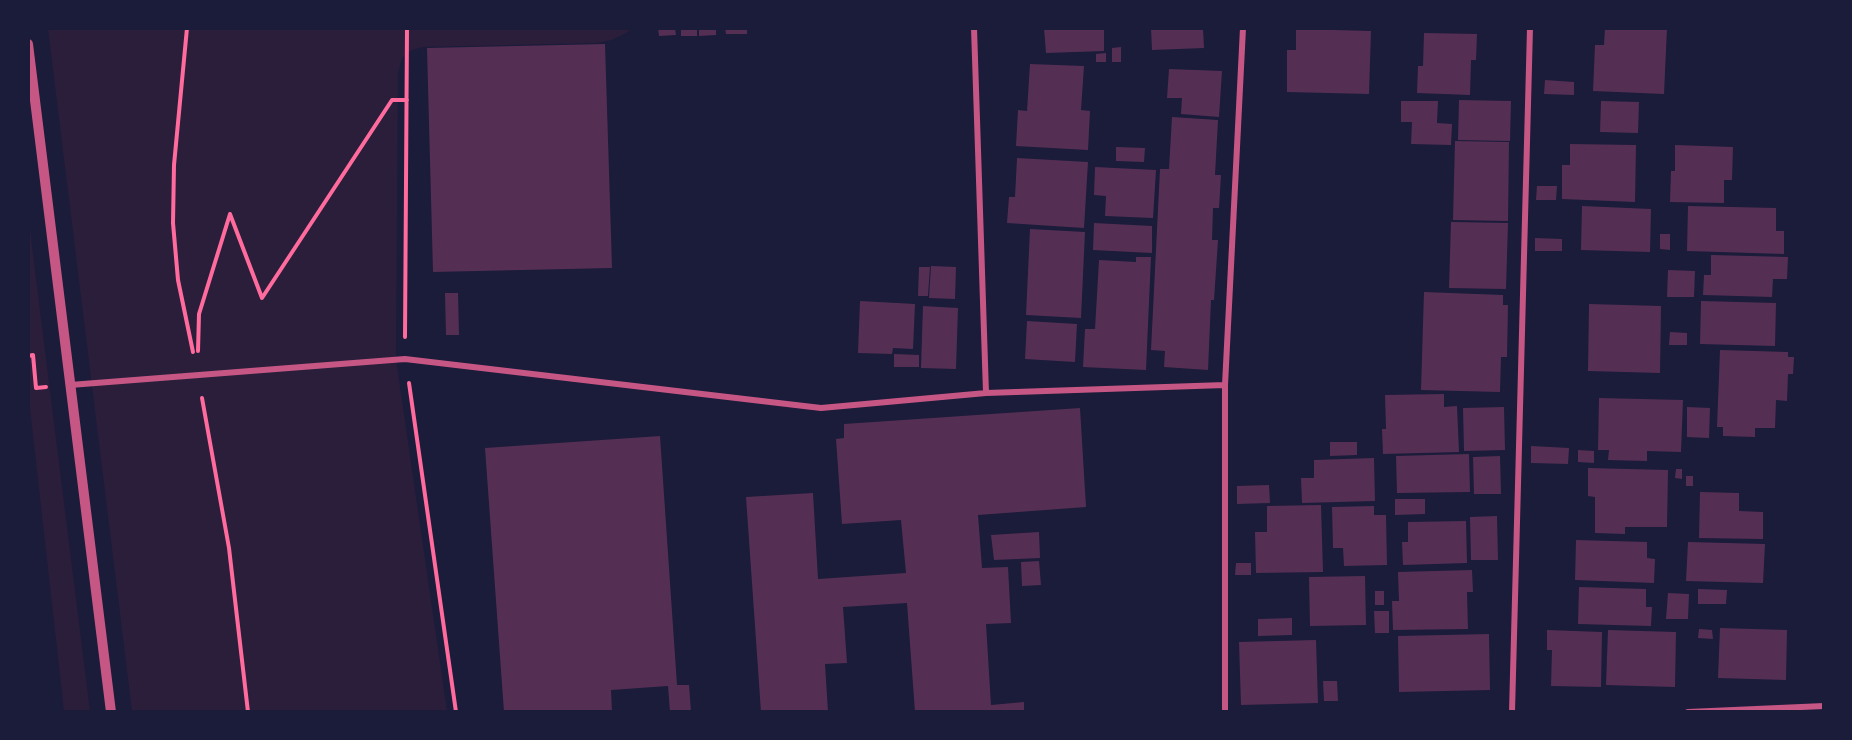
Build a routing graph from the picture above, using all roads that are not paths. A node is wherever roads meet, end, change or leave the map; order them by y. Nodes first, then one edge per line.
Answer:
1 (974, 28) edge
2 (1243, 28) edge
3 (1530, 28) edge
4 (28, 45) edge
5 (70, 385) junction
6 (1225, 385) junction
7 (986, 393) junction
8 (1824, 706) edge
9 (111, 711) edge
10 (1225, 711) edge
11 (1512, 711) edge
12 (1688, 711) edge

1 - 7 street
2 - 6 street
3 - 11 street
4 - 5 street
5 - 7 street
5 - 9 street
6 - 7 street
6 - 10 street
8 - 12 street

